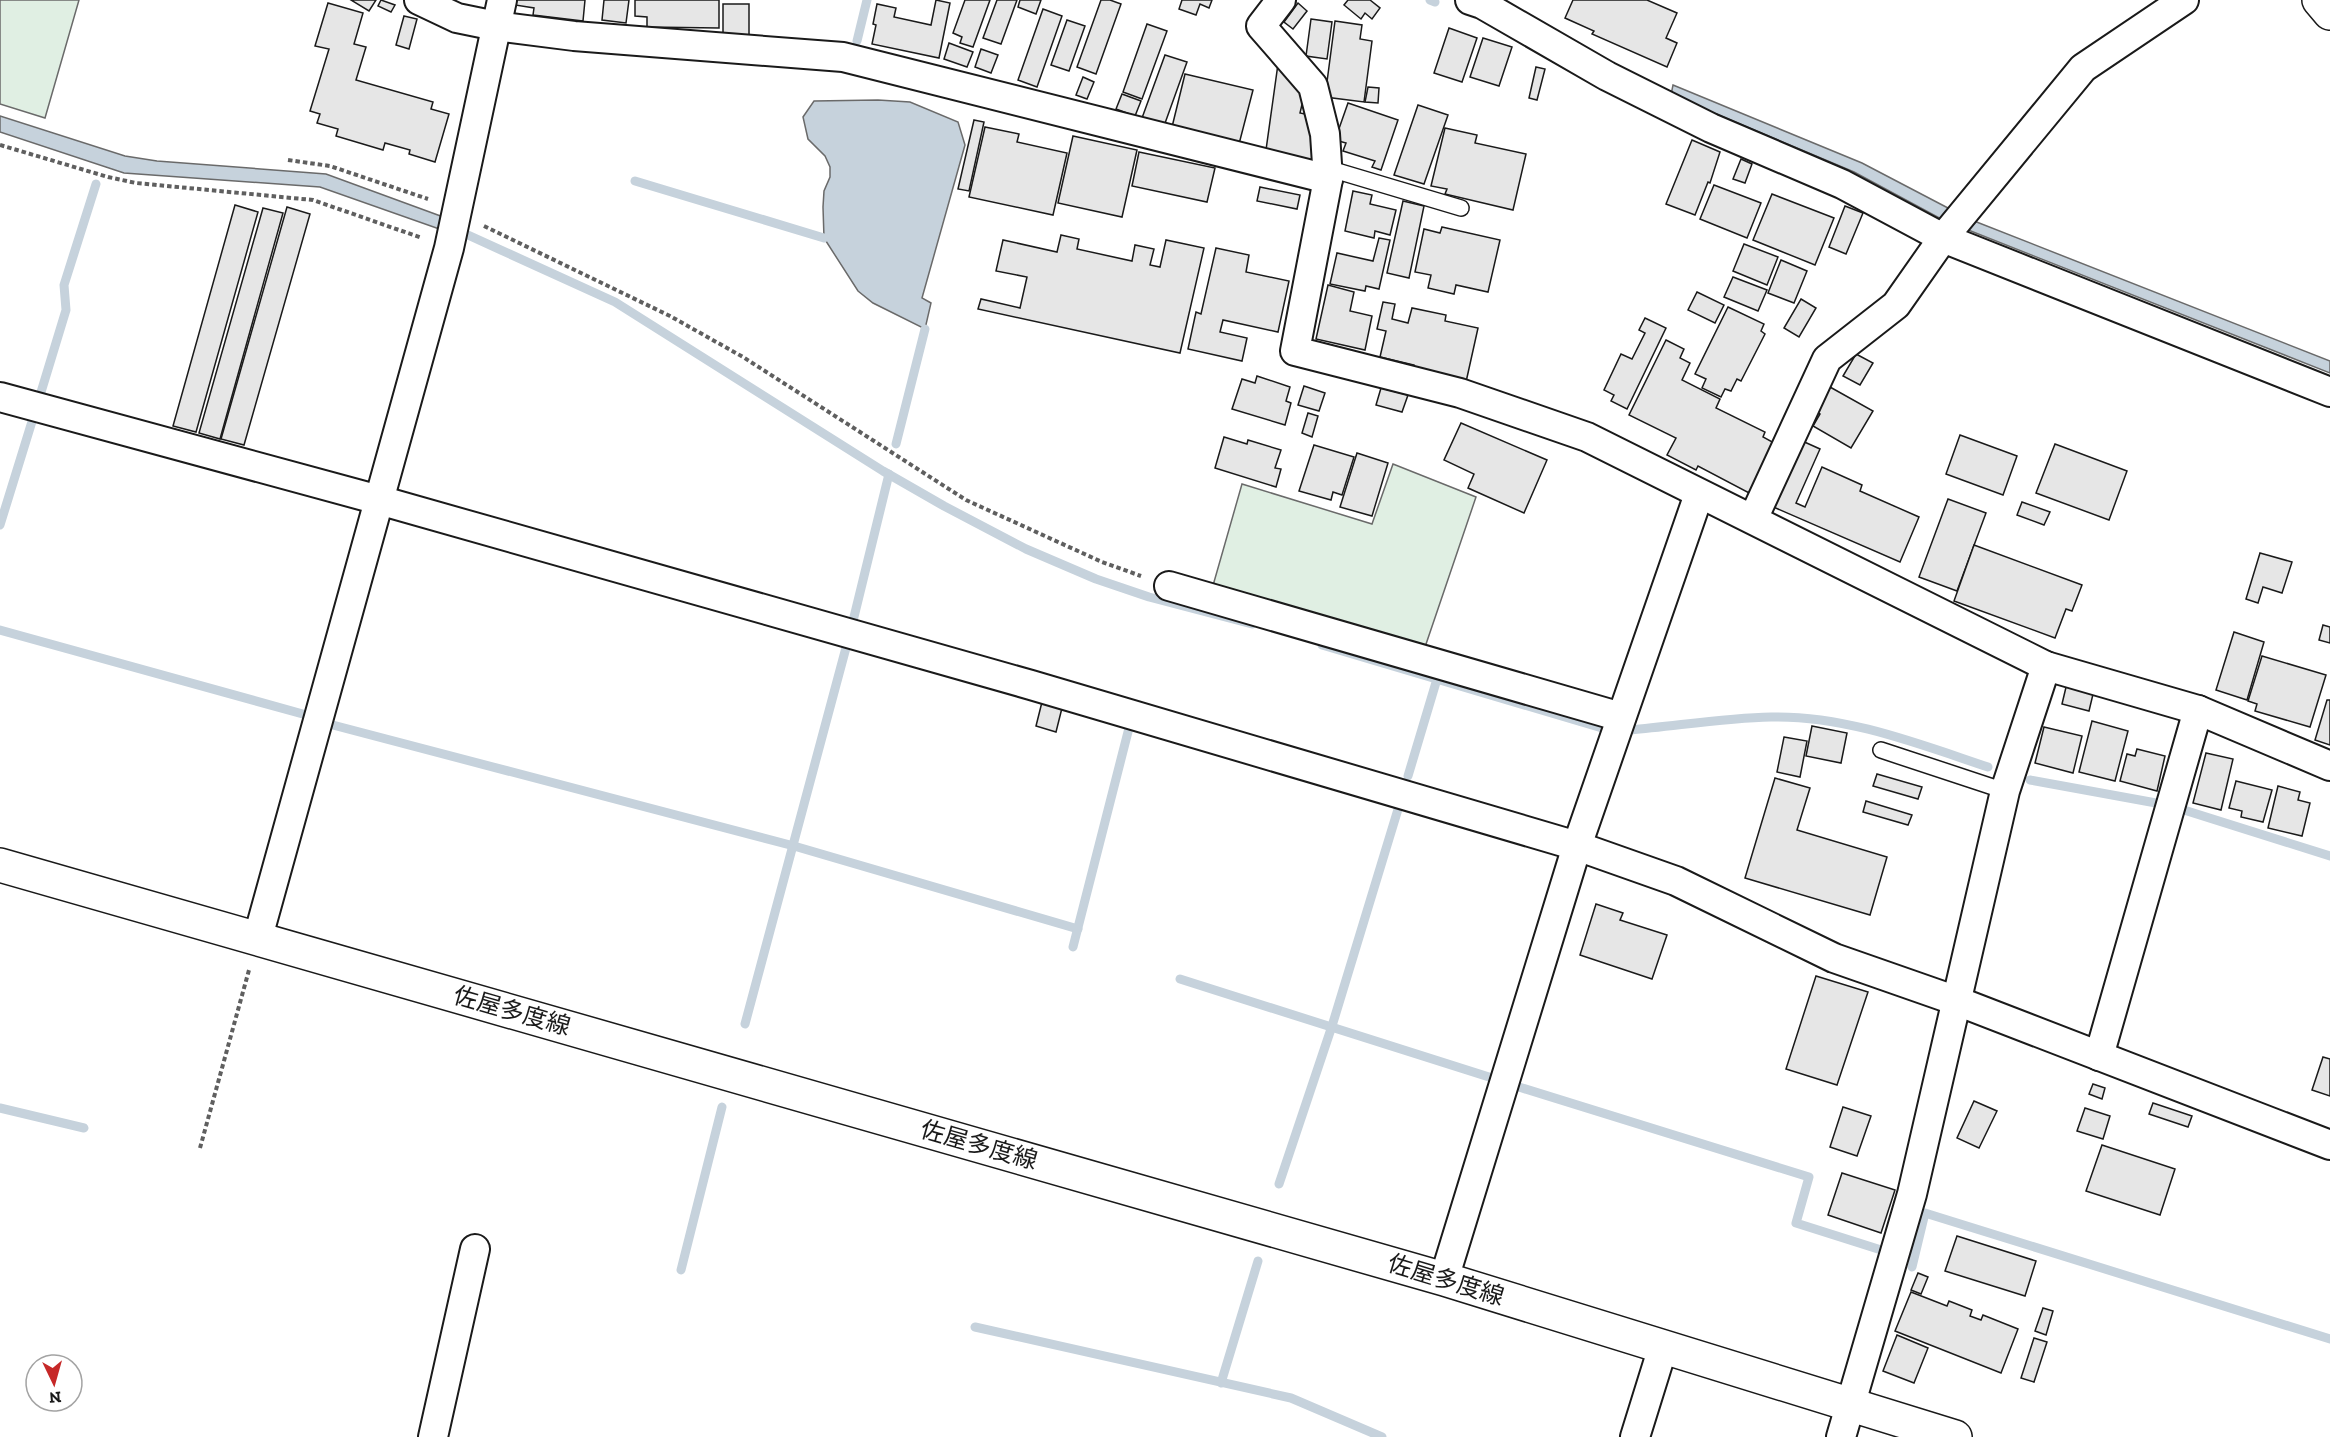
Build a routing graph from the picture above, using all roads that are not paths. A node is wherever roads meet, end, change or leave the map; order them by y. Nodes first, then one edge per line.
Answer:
1 (420, 0) edge
2 (1281, 0) edge
3 (1470, 0) edge
4 (2184, 0) edge
5 (2319, 0) edge
6 (499, 13) edge
7 (2330, 13) edge
8 (1328, 174) junction
9 (1461, 208) dead end
10 (1953, 226) junction
11 (2330, 392) edge
12 (0, 397) edge
13 (1699, 494) junction
14 (378, 500) junction
15 (1754, 519) junction
16 (1169, 586) road end
17 (2046, 666) junction
18 (2198, 710) junction
19 (1621, 717) junction
20 (1881, 750) dead end
21 (2330, 766) edge
22 (2005, 791) junction
23 (1577, 846) junction
24 (0, 865) edge
25 (258, 937) junction
26 (1957, 1001) junction
27 (2099, 1056) junction
28 (2330, 1145) edge
29 (475, 1250) dead end
30 (1444, 1279) junction
31 (1662, 1347) junction
32 (1850, 1405) junction
33 (433, 1437) edge
34 (1635, 1437) edge
35 (1841, 1437) edge
36 (1955, 1437) edge

1 - 6 street
2 - 8 street
3 - 10 street
4 - 10 street
5 - 7 main road
6 - 8 street
6 - 14 street
8 - 9 lane
8 - 13 street
10 - 11 street
10 - 15 street
12 - 14 street
13 - 15 street
13 - 19 street
14 - 23 street
14 - 25 street
15 - 17 street
16 - 19 street
17 - 18 street
17 - 22 street
18 - 21 street
18 - 27 street
19 - 23 street
20 - 22 lane
22 - 26 street
23 - 26 street
23 - 30 street
24 - 25 main road, 佐屋多度線
25 - 30 main road, 佐屋多度線
26 - 27 street
26 - 32 street
27 - 28 street
29 - 33 street
30 - 31 main road, 佐屋多度線
31 - 32 main road, 佐屋多度線
31 - 34 street
32 - 35 street
32 - 36 main road, 佐屋多度線

